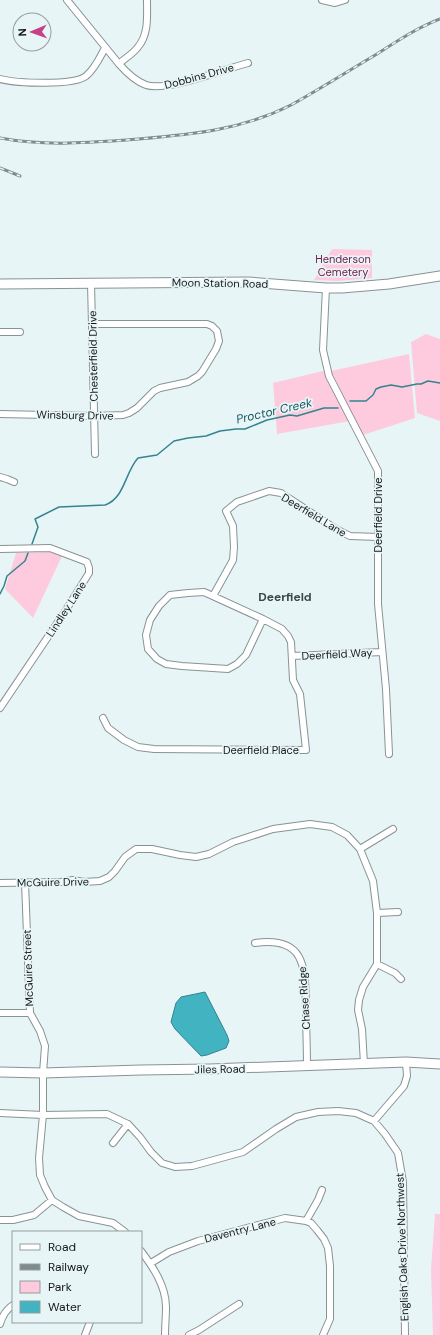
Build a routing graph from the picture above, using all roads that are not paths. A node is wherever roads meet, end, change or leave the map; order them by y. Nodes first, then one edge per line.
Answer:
1 (67, 0) edge
2 (147, 0) edge
3 (322, 0) edge
4 (345, 0) edge
5 (105, 48) junction
6 (248, 63) dead end
7 (119, 64) junction
8 (0, 79) edge
9 (440, 276) edge
10 (91, 283) junction
11 (0, 284) edge
12 (326, 288) junction
13 (92, 324) junction
14 (0, 332) edge
15 (20, 332) dead end
16 (0, 414) edge
17 (94, 416) junction
18 (95, 454) dead end
19 (0, 477) edge
20 (14, 482) dead end
21 (378, 537) junction
22 (0, 549) edge
23 (213, 596) junction
24 (263, 619) junction
25 (382, 652) junction
26 (292, 656) junction
27 (0, 708) edge
28 (102, 718) dead end
29 (389, 754) dead end
30 (393, 829) dead end
31 (360, 849) junction
32 (25, 882) junction
33 (0, 883) edge
34 (398, 912) dead end
35 (377, 913) junction
36 (255, 943) dead end
37 (377, 964) junction
38 (401, 980) dead end
39 (0, 1013) edge
40 (30, 1013) junction
41 (406, 1062) junction
42 (364, 1064) junction
43 (440, 1064) edge
44 (307, 1066) junction
45 (0, 1072) edge
46 (43, 1073) junction
47 (0, 1113) edge
48 (43, 1115) junction
49 (374, 1121) junction
50 (128, 1124) junction
51 (113, 1143) dead end
52 (322, 1190) dead end
53 (52, 1200) junction
54 (0, 1220) edge
55 (306, 1221) junction
56 (124, 1231) edge
57 (142, 1252) edge
58 (151, 1263) junction
59 (239, 1304) dead end
60 (12, 1306) edge
61 (90, 1323) edge
62 (0, 1324) edge
63 (85, 1335) edge
64 (165, 1335) edge
65 (189, 1335) edge
66 (323, 1335) edge
67 (404, 1335) edge

1 - 5 street, Dobbins Drive
2 - 7 street
3 - 4 street
5 - 7 street, Dobbins Drive
5 - 8 street
6 - 7 street, Dobbins Drive
9 - 12 street, Moon Station Road
10 - 11 street, Moon Station Road
10 - 12 street, Moon Station Road
10 - 13 street, Chesterfield Drive
12 - 21 street, Deerfield Drive
13 - 17 street, Chesterfield Drive
13 - 17 street, Winsburg Drive
14 - 15 street
16 - 17 street, Winsburg Drive
17 - 18 street, Chesterfield Drive
19 - 20 street
21 - 23 street, Deerfield Lane
21 - 25 street, Deerfield Drive
22 - 27 street, Lindley Lane
23 - 24 street, Deerfield Place
23 - 24 street, Deerfield Place
24 - 26 street, Deerfield Place
25 - 26 street, Deerfield Way
25 - 29 street, Deerfield Drive
26 - 28 street, Deerfield Place
30 - 31 street
31 - 32 street, McGuire Drive
31 - 35 street, McGuire Drive
32 - 33 street, McGuire Drive
32 - 40 street, McGuire Street
34 - 35 street
35 - 37 street, McGuire Drive
36 - 44 street, Chase Ridge
37 - 38 street
37 - 42 street
39 - 40 street
40 - 46 street, McGuire Street
41 - 42 street, Jiles Road
41 - 43 street, Jiles Road
41 - 49 street
42 - 44 street, Jiles Road
44 - 46 street, Jiles Road
45 - 46 street, Jiles Road
46 - 48 street, McGuire Street
47 - 48 street, English Oaks Drive Northwest
48 - 50 street, English Oaks Drive Northwest
48 - 53 street, McGuire Street
49 - 50 street, English Oaks Drive Northwest
49 - 67 street, English Oaks Drive Northwest
50 - 51 street
52 - 55 street
53 - 54 street
53 - 56 street
55 - 58 street, Daventry Lane
55 - 66 street
57 - 58 street
58 - 64 street
59 - 65 street
60 - 62 street
61 - 63 street

